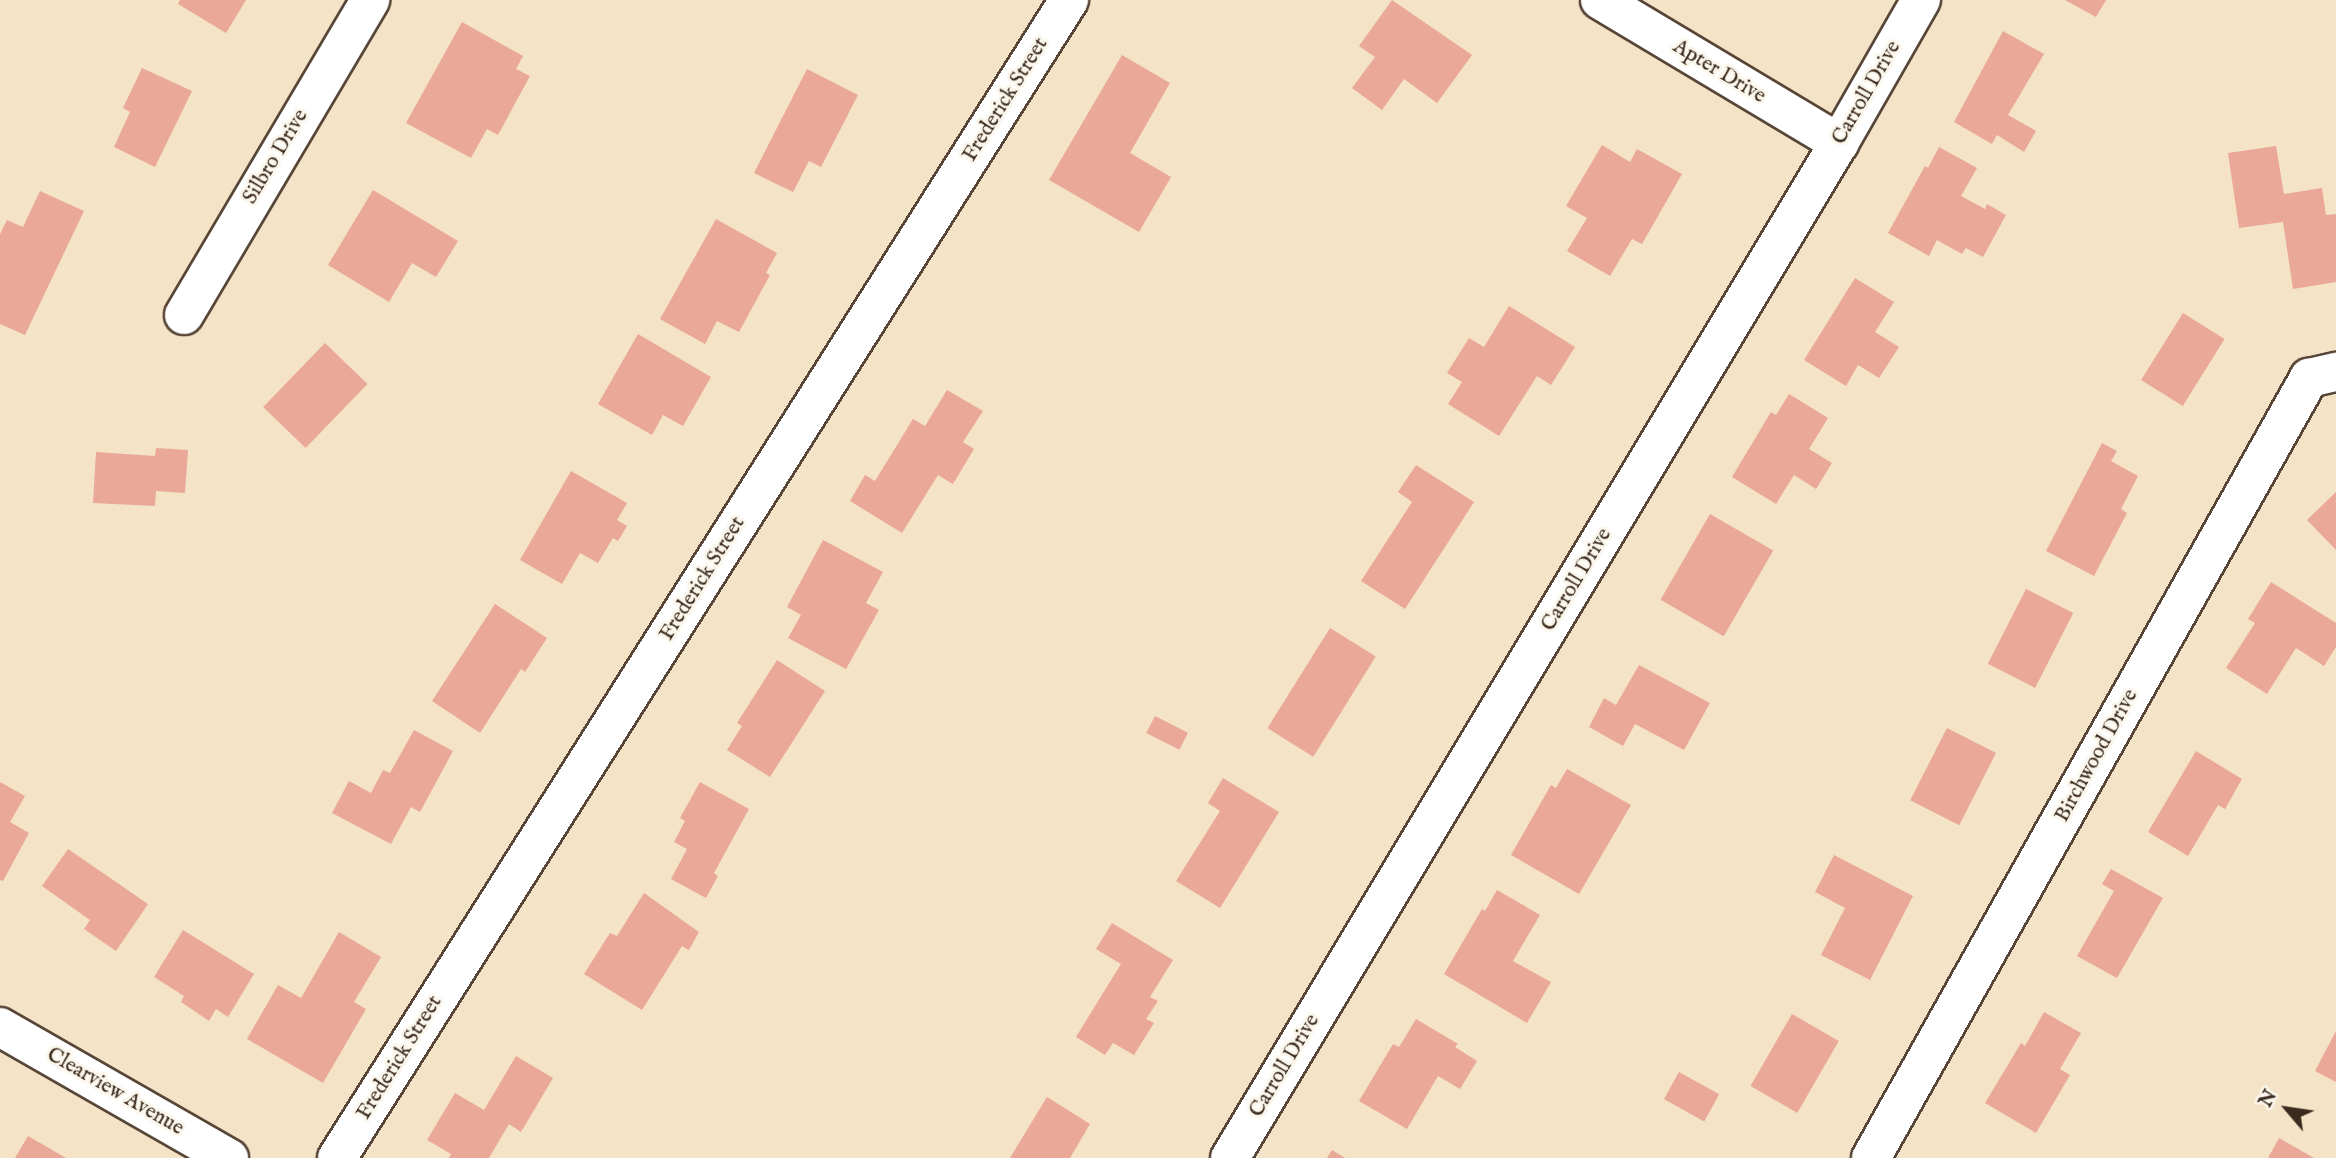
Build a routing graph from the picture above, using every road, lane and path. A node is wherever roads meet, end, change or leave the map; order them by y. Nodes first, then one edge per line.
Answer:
1 (370, 0) edge
2 (1069, 0) edge
3 (1600, 0) edge
4 (1921, 0) edge
5 (1839, 143) junction
6 (184, 315) dead end
7 (2336, 372) edge
8 (0, 1027) edge
9 (229, 1158) edge
10 (337, 1158) edge
11 (1230, 1158) edge
12 (1871, 1158) edge

1 - 6 street, Silbro Drive
2 - 10 street, Frederick Street
3 - 5 street, Apter Drive
4 - 5 street, Carroll Drive
5 - 11 street, Carroll Drive
7 - 12 street, Birchwood Drive
8 - 9 street, Clearview Avenue

